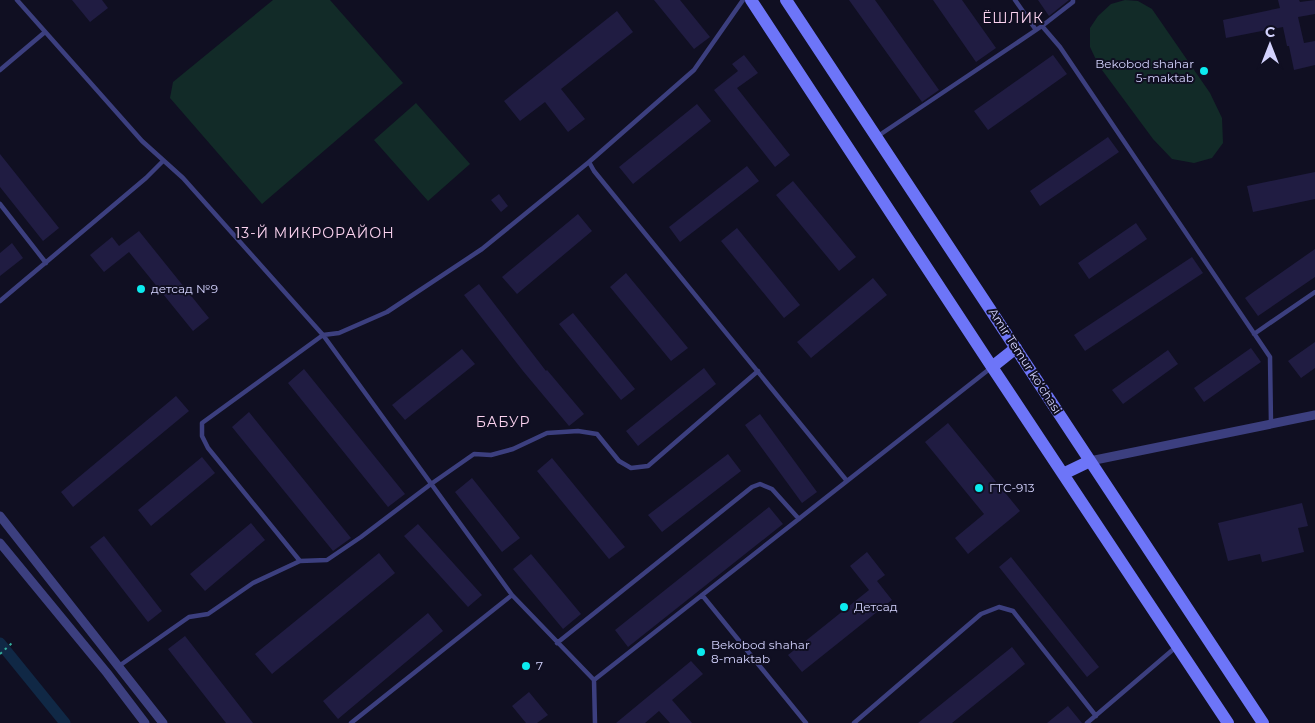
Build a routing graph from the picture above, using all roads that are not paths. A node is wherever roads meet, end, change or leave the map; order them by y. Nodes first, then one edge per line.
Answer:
1 (17, 0) edge
2 (744, 0) edge
3 (751, 0) edge
4 (786, 0) edge
5 (1015, 0) edge
6 (1073, 0) edge
7 (1042, 26) junction
8 (1036, 30) junction
9 (45, 32) junction
10 (0, 70) edge
11 (876, 137) junction
12 (163, 160) junction
13 (589, 162) junction
14 (0, 204) edge
15 (46, 263) junction
16 (1315, 292) edge
17 (0, 301) edge
18 (1254, 334) junction
19 (323, 335) junction
20 (1016, 348) junction
21 (992, 367) junction
22 (758, 371) junction
23 (1315, 415) edge
24 (1271, 424) junction
25 (1090, 461) junction
26 (1063, 474) junction
27 (847, 481) junction
28 (432, 484) junction
29 (0, 516) edge
30 (799, 519) junction
31 (0, 543) edge
32 (300, 561) junction
33 (512, 595) junction
34 (702, 595) junction
35 (74, 609) junction
36 (61, 619) junction
37 (557, 643) junction
38 (1178, 647) junction
39 (119, 666) junction
40 (594, 680) junction
41 (1096, 716) junction
42 (145, 723) edge
43 (163, 723) edge
44 (351, 723) edge
45 (596, 723) edge
46 (806, 723) edge
47 (854, 723) edge
48 (1087, 723) edge
49 (1228, 723) edge
50 (1263, 723) edge

1 - 9 lane
2 - 13 lane
3 - 21 street
4 - 11 street, Amir Temur koʻchasi
5 - 8 lane
6 - 7 lane
7 - 8 lane
7 - 18 lane
8 - 11 lane
9 - 10 lane
9 - 12 lane
11 - 20 street, Amir Temur koʻchasi
12 - 15 lane
12 - 19 lane
13 - 19 lane
13 - 22 lane
14 - 15 lane
15 - 17 lane
16 - 18 lane
18 - 24 lane
19 - 28 lane
19 - 32 lane
20 - 21 street
20 - 25 street, Amir Temur koʻchasi
21 - 26 street
21 - 27 lane
22 - 27 lane
22 - 28 lane
23 - 24 street
24 - 25 street
25 - 26 street
25 - 50 street, Amir Temur koʻchasi
26 - 38 street
27 - 30 lane
28 - 32 lane
28 - 33 lane
29 - 35 street
30 - 34 lane
30 - 37 lane
31 - 36 street
32 - 39 lane
33 - 37 lane
33 - 44 lane
34 - 40 lane
34 - 46 lane
35 - 36 street
35 - 39 street
36 - 42 street
37 - 40 lane
38 - 41 lane
38 - 49 street
39 - 43 street
40 - 45 lane
41 - 47 lane
41 - 48 lane

